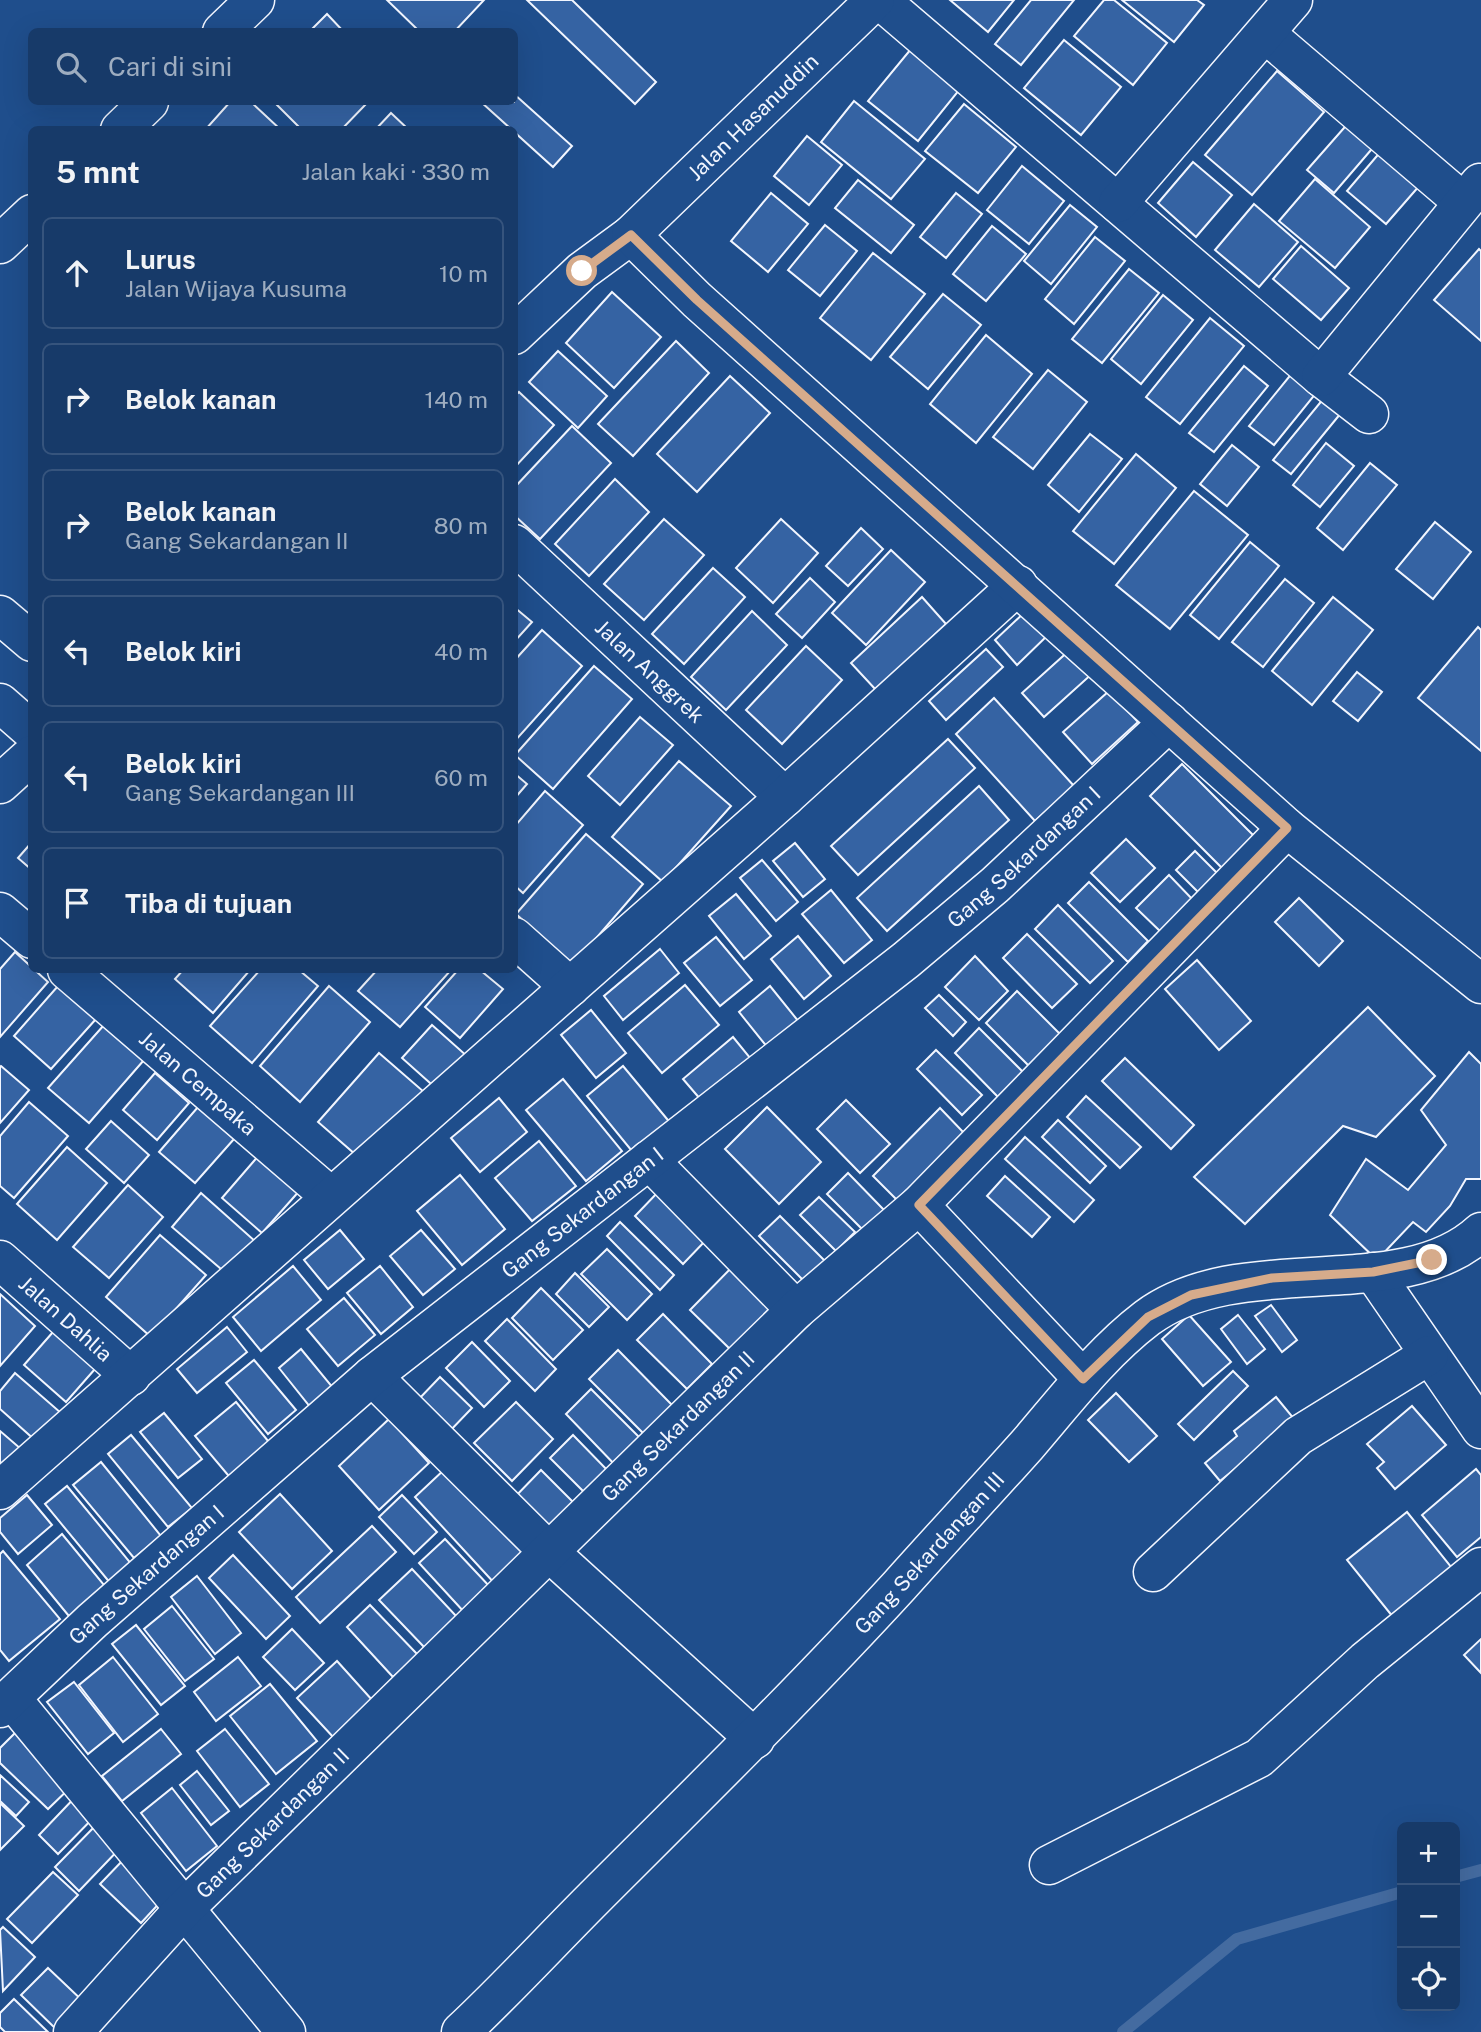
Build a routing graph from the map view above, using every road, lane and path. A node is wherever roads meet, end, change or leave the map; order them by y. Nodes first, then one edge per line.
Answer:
1 (255, 0) edge
2 (878, 0) edge
3 (1293, 0) edge
4 (226, 28) edge
5 (1266, 34) junction
6 (146, 105) edge
7 (124, 126) edge
8 (1472, 192) edge
9 (1118, 203) junction
10 (28, 218) edge
11 (631, 235) junction
12 (0, 244) edge
13 (518, 331) edge
14 (1321, 377) junction
15 (1369, 414) dead end
16 (518, 548) edge
17 (1018, 585) junction
18 (0, 615) edge
19 (28, 639) edge
20 (0, 703) edge
21 (1169, 722) junction
22 (28, 728) edge
23 (28, 759) edge
24 (0, 784) edge
25 (785, 797) junction
26 (1287, 828) junction
27 (0, 912) edge
28 (28, 936) edge
29 (518, 941) edge
30 (70, 973) edge
31 (1481, 984) edge
32 (570, 987) junction
33 (649, 1160) junction
34 (330, 1196) junction
35 (919, 1205) junction
36 (1481, 1233) edge
37 (0, 1260) edge
38 (1373, 1272) junction
39 (796, 1310) junction
40 (1429, 1355) junction
41 (131, 1376) junction
42 (372, 1376) junction
43 (1083, 1379) junction
44 (1481, 1429) edge
45 (0, 1490) edge
46 (548, 1551) junction
47 (1481, 1567) edge
48 (1153, 1572) dead end
49 (5, 1703) edge
50 (755, 1739) junction
51 (1049, 1865) dead end
52 (183, 1910) junction
53 (74, 2032) edge
54 (286, 2032) edge
55 (461, 2032) edge

1 - 4 street
2 - 9 street
2 - 11 street, Jalan Hasanuddin
3 - 5 street
5 - 8 street
5 - 9 street
6 - 7 street
8 - 14 street
9 - 14 street
10 - 12 street
11 - 13 street, Jalan Hasanuddin
11 - 17 street
14 - 15 street
16 - 25 street, Jalan Anggrek
17 - 21 street
17 - 25 street
18 - 19 street
20 - 22 street
21 - 26 street
21 - 33 street, Gang Sekardangan I
23 - 24 street
25 - 32 street
26 - 31 street
26 - 35 street, Gang Sekardangan II
27 - 28 street
29 - 32 street
30 - 34 street, Jalan Cempaka
32 - 34 street
33 - 39 street
33 - 42 street, Gang Sekardangan I
34 - 41 street
35 - 39 street, Gang Sekardangan II
35 - 43 street
36 - 38 street, Gang Sekardangan III
37 - 41 street, Jalan Dahlia
38 - 40 street
38 - 43 street, Gang Sekardangan III
39 - 46 street, Gang Sekardangan II
40 - 44 street
40 - 48 street
41 - 45 street
42 - 46 street
42 - 49 street, Gang Sekardangan I
43 - 50 street, Gang Sekardangan III
46 - 50 street
46 - 52 street, Gang Sekardangan II
47 - 51 street
49 - 52 street
50 - 55 street, Gang Sekardangan III
52 - 53 street, Gang Sekardangan II
52 - 54 street

